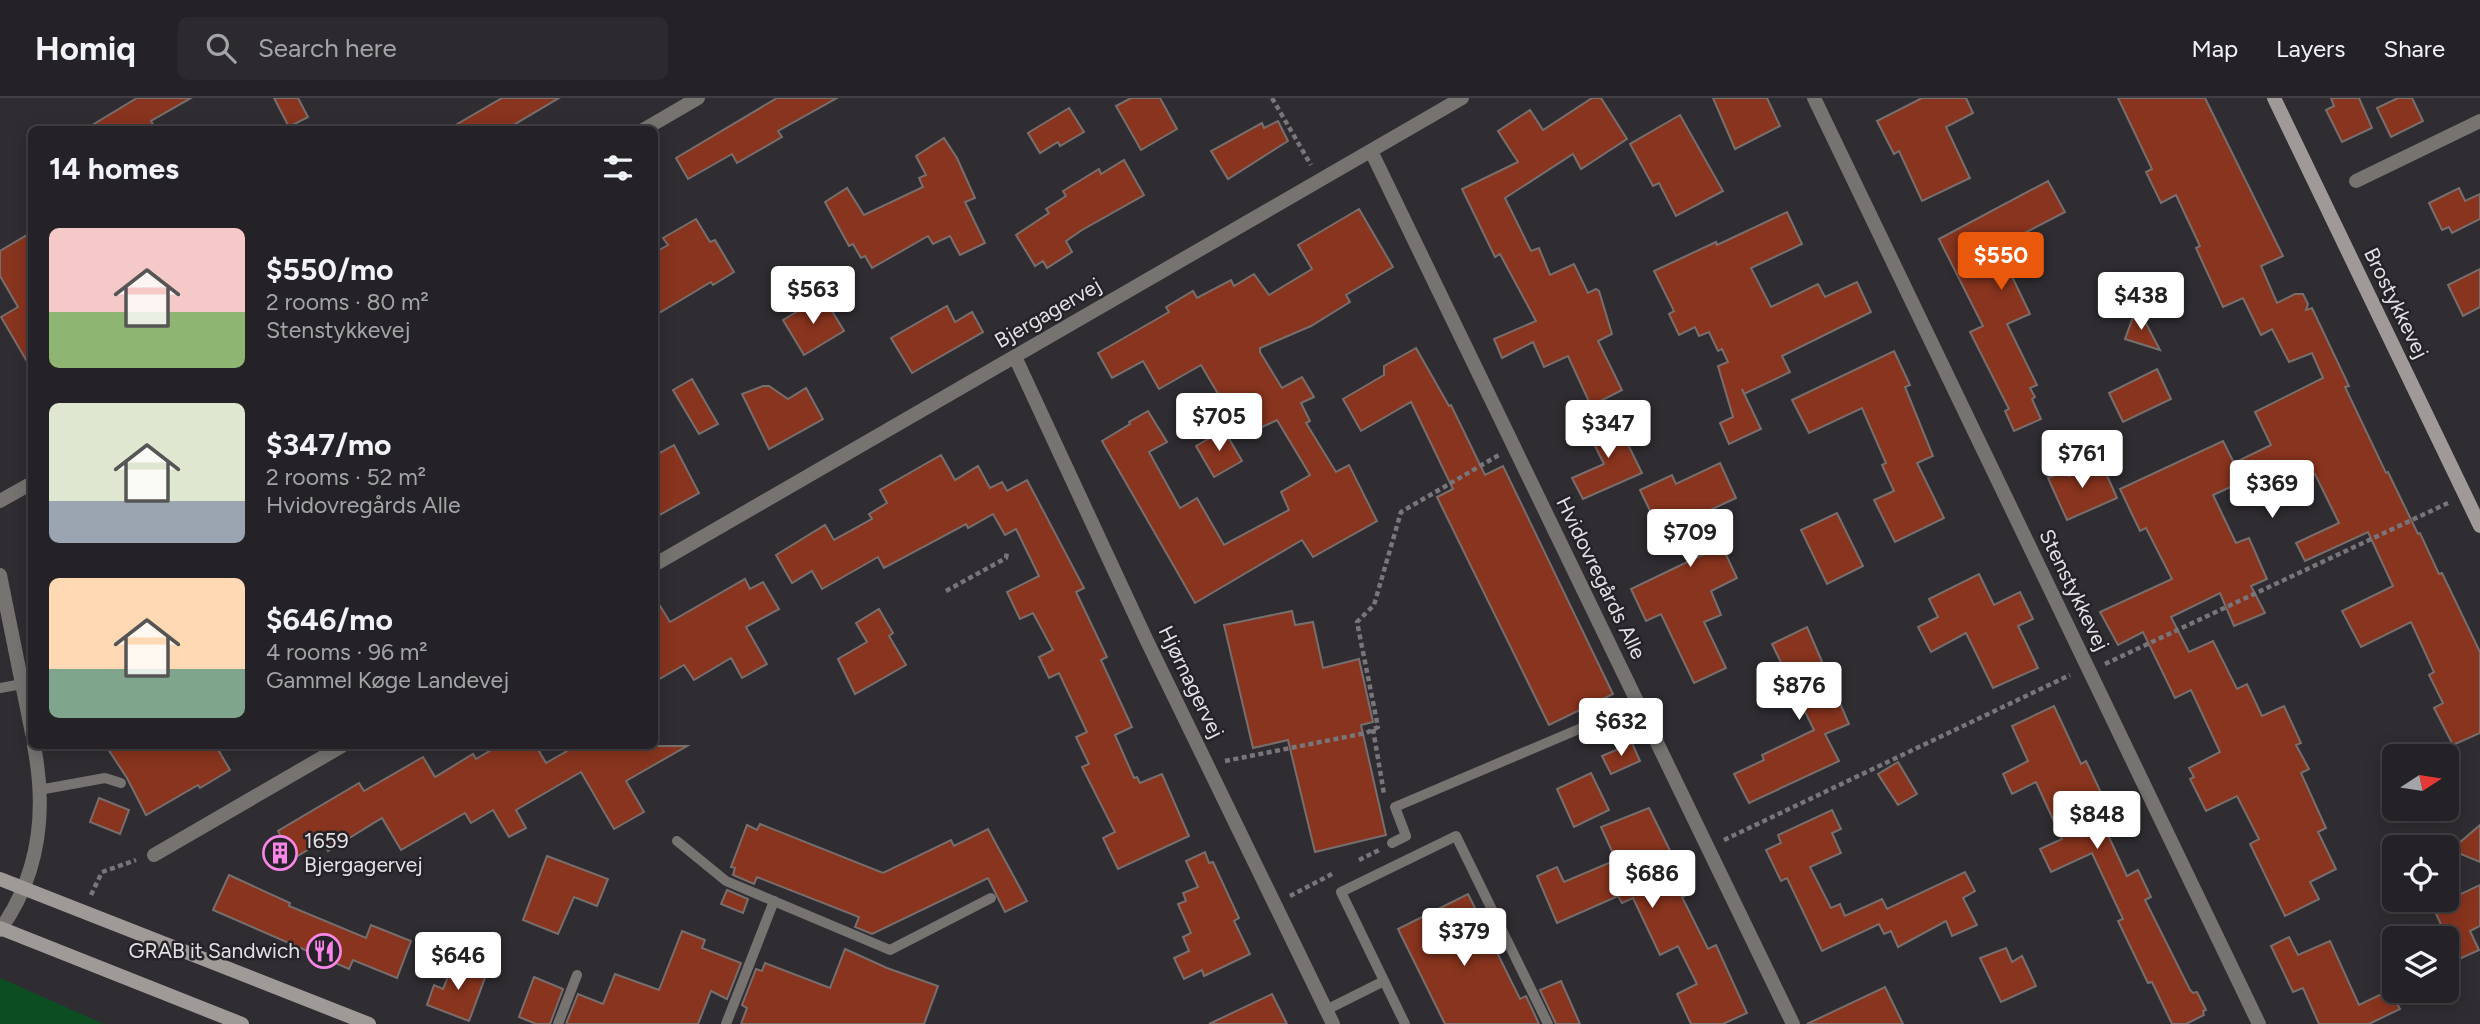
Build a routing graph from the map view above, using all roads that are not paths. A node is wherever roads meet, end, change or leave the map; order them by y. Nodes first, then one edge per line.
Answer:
1 (698, 98) edge
2 (1462, 98) edge
3 (1814, 98) edge
4 (2274, 98) edge
5 (2480, 121) edge
6 (650, 126) edge
7 (1371, 151) junction
8 (2356, 181) dead end
9 (1015, 357) junction
10 (28, 485) edge
11 (0, 501) edge
12 (2480, 526) edge
13 (658, 563) edge
14 (0, 575) edge
15 (22, 684) junction
16 (0, 688) edge
17 (1638, 704) junction
18 (28, 713) edge
19 (34, 749) edge
20 (337, 749) edge
21 (121, 783) dead end
22 (39, 790) junction
23 (677, 841) dead end
24 (1392, 843) dead end
25 (153, 855) dead end
26 (0, 879) edge
27 (24, 888) junction
28 (991, 898) dead end
29 (774, 901) junction
30 (1, 929) edge
31 (577, 975) dead end
32 (1384, 981) junction
33 (1326, 1010) junction
34 (242, 1024) edge
35 (369, 1024) edge
36 (558, 1024) edge
37 (726, 1024) edge
38 (1333, 1024) edge
39 (1405, 1024) edge
40 (1548, 1024) edge
41 (1793, 1024) edge
42 (2259, 1024) edge

1 - 6 street
2 - 7 street, Bjergagervej
3 - 42 street, Stenstykkevej
4 - 12 main road, Brostykkevej
5 - 8 street
7 - 9 street, Bjergagervej
7 - 17 street, Hvidovregårds Alle
9 - 13 street, Bjergagervej
9 - 33 street, Hjørnagervej
10 - 11 street
14 - 15 street
15 - 16 lane
15 - 18 street
17 - 24 lane
17 - 41 street, Hvidovregårds Alle
19 - 22 street
20 - 25 street
21 - 22 lane
22 - 27 street
23 - 29 lane
26 - 27 main road
27 - 30 street
27 - 35 main road
28 - 29 lane
29 - 37 lane
30 - 34 main road
31 - 36 lane
32 - 33 lane
32 - 39 lane
32 - 40 lane
33 - 38 street, Hjørnagervej

